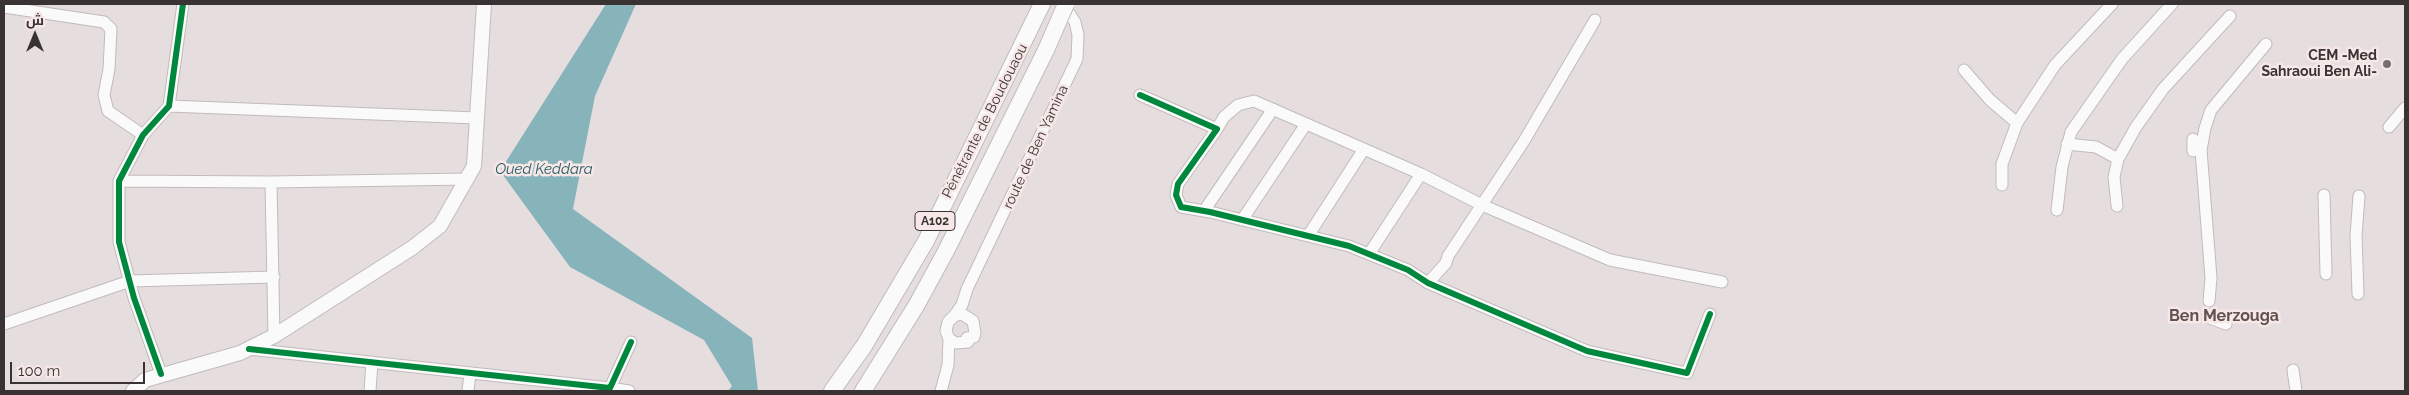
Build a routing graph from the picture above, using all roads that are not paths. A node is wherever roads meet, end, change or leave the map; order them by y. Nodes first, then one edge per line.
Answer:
1 (183, 4) edge
2 (484, 4) edge
3 (1042, 4) edge
4 (1064, 4) edge
5 (2112, 4) edge
6 (2172, 4) edge
7 (4, 7) edge
8 (2230, 16) dead end
9 (1595, 20) dead end
10 (2266, 44) dead end
11 (1964, 70) dead end
12 (1140, 95) dead end
13 (169, 106) junction
14 (2405, 108) edge
15 (1273, 109) junction
16 (477, 118) junction
17 (2017, 123) junction
18 (1306, 124) junction
19 (2389, 127) dead end
20 (1217, 130) junction
21 (143, 135) junction
22 (2193, 139) dead end
23 (2067, 144) junction
24 (1364, 149) junction
25 (2193, 151) dead end
26 (2118, 159) junction
27 (1421, 174) junction
28 (468, 179) junction
29 (119, 181) junction
30 (271, 182) junction
31 (2002, 185) dead end
32 (2324, 195) dead end
33 (2359, 196) dead end
34 (1482, 205) junction
35 (2117, 206) dead end
36 (2058, 210) dead end
37 (1204, 211) junction
38 (1242, 220) junction
39 (1308, 236) junction
40 (1369, 254) junction
41 (2326, 274) dead end
42 (274, 277) junction
43 (130, 281) junction
44 (1428, 282) junction
45 (1722, 282) dead end
46 (967, 288) junction
47 (2358, 294) dead end
48 (2209, 301) dead end
49 (1710, 314) dead end
50 (954, 316) junction
51 (2208, 317) dead end
52 (970, 318) junction
53 (4, 324) edge
54 (2226, 324) dead end
55 (274, 336) junction
56 (949, 339) junction
57 (631, 342) dead end
58 (964, 344) junction
59 (249, 349) junction
60 (372, 362) junction
61 (948, 365) junction
62 (2293, 370) dead end
63 (470, 373) junction
64 (162, 374) junction
65 (610, 388) junction
66 (132, 391) edge
67 (370, 391) edge
68 (468, 391) edge
69 (629, 391) edge
70 (832, 391) edge
71 (863, 391) edge
72 (941, 391) edge
73 (2296, 391) edge

1 - 13 street
2 - 16 main road
3 - 70 highway, Pénétrante de Boudouaou / A102
4 - 46 street, route de Ben Yamina
4 - 71 highway, Pénétrante de Boudouaou / A102, bridge
5 - 17 street
6 - 23 street
7 - 21 street
8 - 26 street
9 - 34 street
10 - 48 street
11 - 17 street
12 - 20 street
13 - 16 street
13 - 21 street
14 - 19 street
15 - 18 street
15 - 20 street
15 - 37 street
16 - 28 main road
17 - 31 street
18 - 24 street
18 - 38 street
20 - 37 street
21 - 29 street
22 - 25 street
23 - 26 street
23 - 36 street
24 - 27 street
24 - 39 street
26 - 35 street
27 - 34 street
27 - 40 street
28 - 30 street
28 - 55 main road
29 - 30 street
29 - 43 street
30 - 42 street
32 - 41 street
33 - 47 street
34 - 44 street
34 - 45 street
37 - 38 street
38 - 39 street
39 - 40 street
40 - 44 street
42 - 43 street
42 - 55 street
43 - 53 street
43 - 64 street
44 - 49 street
46 - 50 street, route de Ben Yamina
46 - 52 street
50 - 52 street
50 - 56 street
51 - 54 street
52 - 58 street
55 - 59 main road
56 - 58 street
56 - 61 street
57 - 65 street
58 - 61 street
59 - 60 street
59 - 64 main road
60 - 63 street
60 - 67 street
61 - 72 street
62 - 73 street
63 - 65 street
63 - 68 street
64 - 66 main road
65 - 69 street

